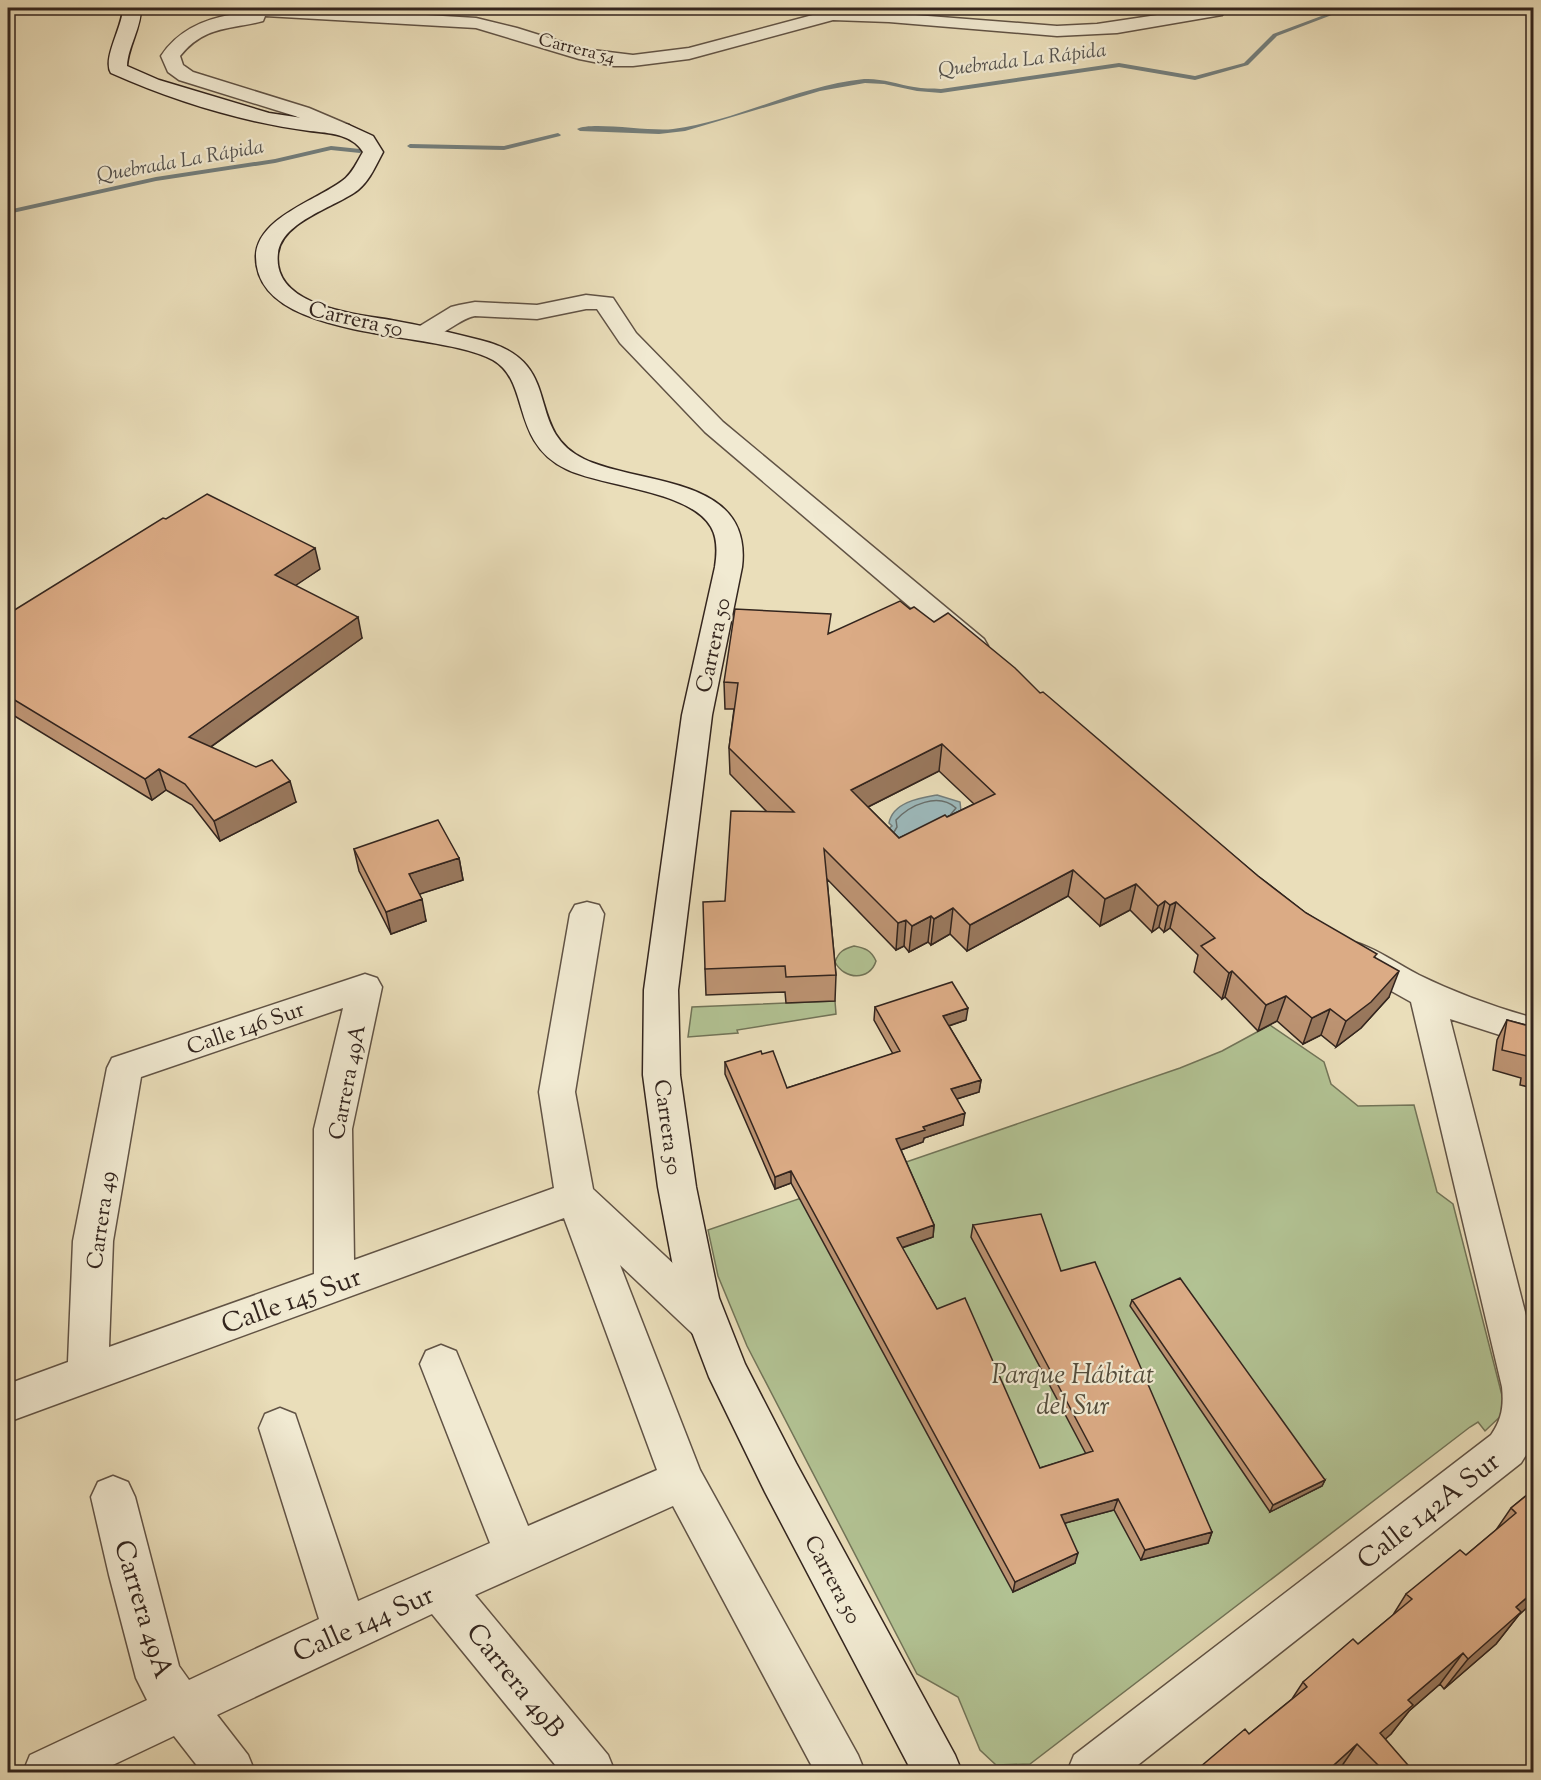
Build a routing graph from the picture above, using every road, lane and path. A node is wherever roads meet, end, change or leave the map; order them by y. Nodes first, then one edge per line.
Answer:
1 (132, 8) edge
2 (230, 8) edge
3 (834, 11) edge
4 (1216, 11) dead end
5 (309, 12) junction
6 (190, 14) dead end
7 (180, 42) junction
8 (342, 129) junction
9 (423, 334) junction
10 (993, 662) edge
11 (587, 914) dead end
12 (1335, 941) edge
13 (365, 987) joint
14 (1426, 993) junction
15 (1533, 1032) edge
16 (125, 1068) joint
17 (575, 1197) junction
18 (334, 1285) junction
19 (706, 1321) junction
20 (441, 1364) dead end
21 (88, 1373) junction
22 (8, 1403) edge
23 (280, 1428) dead end
24 (682, 1480) junction
25 (113, 1497) dead end
26 (517, 1554) junction
27 (441, 1588) junction
28 (345, 1630) junction
29 (182, 1707) junction
30 (47, 1773) edge
31 (231, 1773) edge
32 (591, 1773) edge
33 (841, 1773) edge
34 (938, 1773) edge
35 (1091, 1773) edge

1 - 8 street, Carrera 50
2 - 5 street, Carrera 54
3 - 4 street, Carrera 54
3 - 5 street, Carrera 54
5 - 7 street, Carrera 54
6 - 7 street
7 - 8 street
8 - 9 street, Carrera 50
9 - 10 street
9 - 19 street, Carrera 50
11 - 17 street
12 - 14 street
13 - 16 street, Calle 146 Sur
13 - 18 street, Carrera 49A
14 - 15 street
14 - 35 street, Calle 142A Sur
16 - 21 street, Carrera 49
17 - 18 street, Calle 145 Sur
17 - 19 street
17 - 24 street
18 - 21 street, Calle 145 Sur
19 - 34 street, Carrera 50
20 - 26 street
21 - 22 street, Calle 145 Sur
23 - 28 street
24 - 26 street, Calle 144 Sur
24 - 33 street
25 - 29 street, Carrera 49A
26 - 27 street, Calle 144 Sur
27 - 28 street, Calle 144 Sur
27 - 32 street, Carrera 49B
28 - 29 street, Calle 144 Sur
29 - 30 street, Calle 144 Sur
29 - 31 street, Carrera 49A

